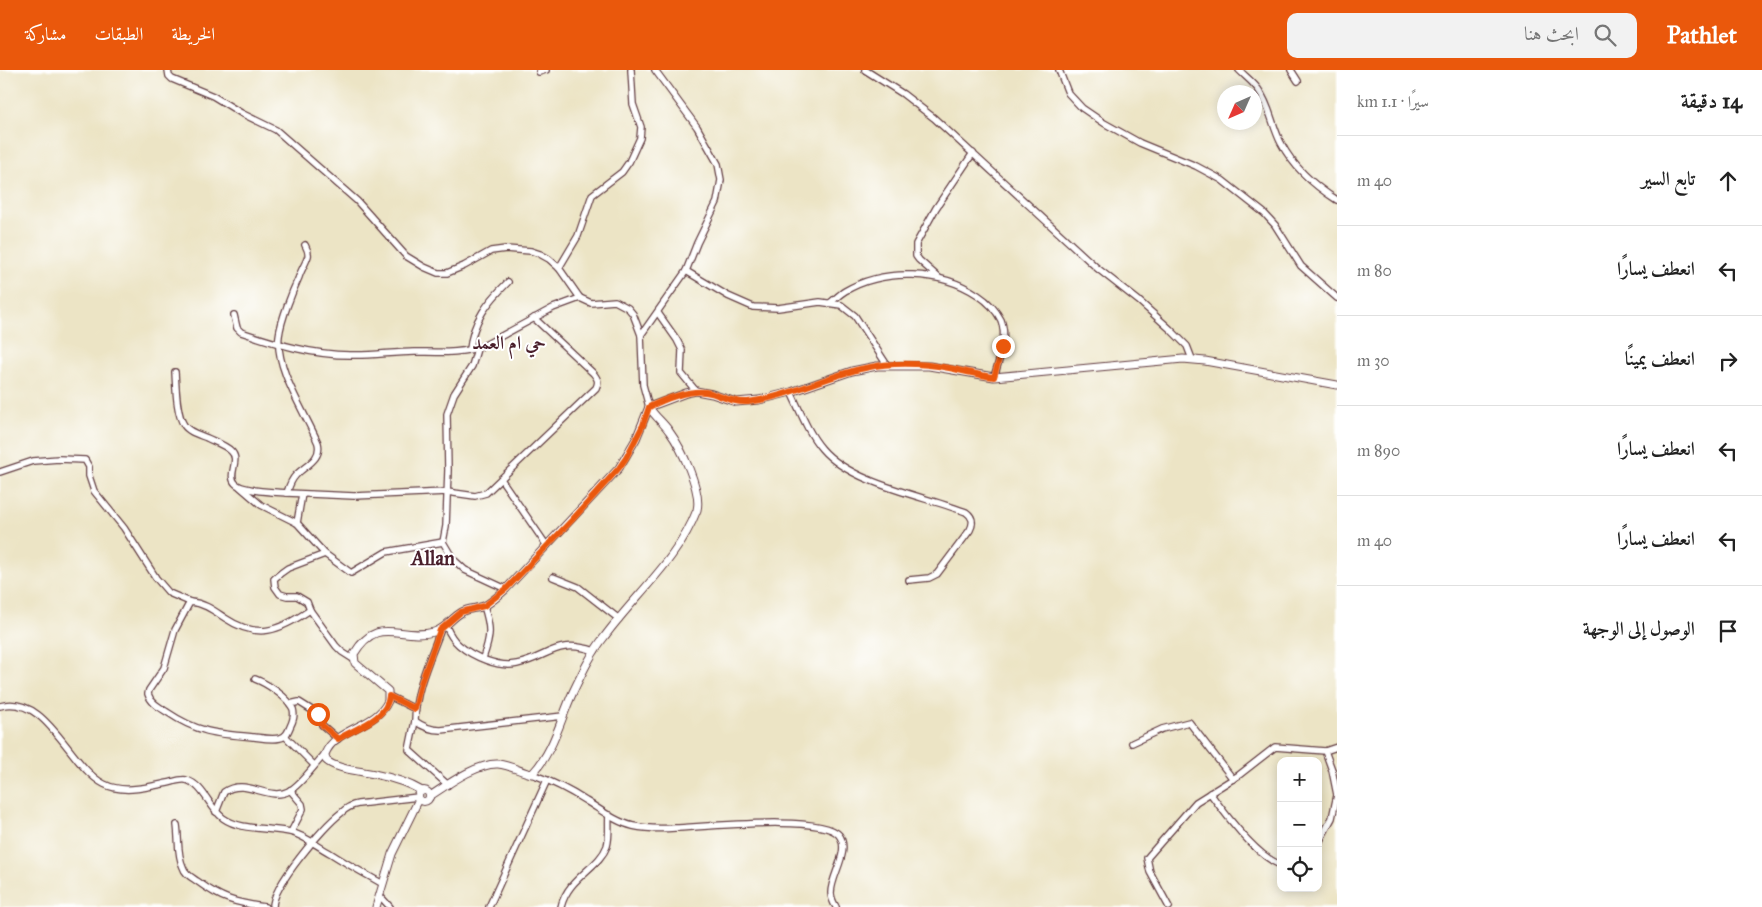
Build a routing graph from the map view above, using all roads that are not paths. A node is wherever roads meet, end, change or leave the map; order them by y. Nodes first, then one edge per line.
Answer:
1 (168, 70) edge
2 (546, 70) edge
3 (631, 70) edge
4 (655, 70) edge
5 (865, 70) edge
6 (1059, 70) edge
7 (1239, 70) edge
8 (1291, 70) edge
9 (539, 72) dead end
10 (1298, 81) dead end
11 (973, 153) junction
12 (1337, 200) edge
13 (305, 246) dead end
14 (560, 268) junction
15 (686, 271) junction
16 (939, 278) junction
17 (508, 282) dead end
18 (580, 298) junction
19 (1337, 298) edge
20 (830, 302) junction
21 (658, 313) junction
22 (234, 315) dead end
23 (534, 318) junction
24 (641, 335) junction
25 (279, 344) junction
26 (477, 348) junction
27 (470, 349) junction
28 (1192, 359) junction
29 (887, 365) junction
30 (175, 372) dead end
31 (994, 377) junction
32 (1336, 386) edge
33 (696, 391) junction
34 (791, 392) junction
35 (649, 407) junction
36 (0, 472) edge
37 (501, 479) junction
38 (238, 486) junction
39 (447, 492) junction
40 (287, 493) junction
41 (302, 494) junction
42 (297, 523) junction
43 (443, 542) junction
44 (547, 546) junction
45 (325, 554) junction
46 (553, 577) dead end
47 (909, 580) dead end
48 (506, 589) junction
49 (190, 602) junction
50 (484, 606) junction
51 (310, 610) junction
52 (619, 619) junction
53 (443, 628) junction
54 (595, 651) junction
55 (483, 658) junction
56 (353, 659) junction
57 (254, 679) dead end
58 (389, 696) junction
59 (290, 704) junction
60 (0, 706) edge
61 (415, 709) junction
62 (563, 716) junction
63 (415, 721) junction
64 (285, 736) junction
65 (338, 739) junction
66 (1132, 743) dead end
67 (1337, 747) edge
68 (1325, 751) junction
69 (325, 754) junction
70 (314, 765) junction
71 (532, 774) junction
72 (1233, 779) junction
73 (547, 780) junction
74 (448, 784) junction
75 (290, 790) junction
76 (1210, 793) junction
77 (1337, 795) edge
78 (423, 797) junction
79 (216, 812) junction
80 (609, 815) junction
81 (177, 825) dead end
82 (290, 832) junction
83 (1322, 837) edge
84 (313, 843) junction
85 (1277, 864) edge
86 (383, 884) junction
87 (380, 896) junction
88 (269, 906) edge
89 (376, 907) edge
90 (390, 907) edge
91 (489, 907) edge
92 (561, 907) edge
93 (836, 907) edge
94 (1169, 907) edge

1 - 14 street
2 - 9 street
3 - 14 street
4 - 15 street
5 - 11 street
6 - 19 street
7 - 12 street
8 - 10 street
11 - 16 street
11 - 28 street
13 - 25 street
14 - 18 street
15 - 20 street
15 - 21 street
16 - 20 street
16 - 31 street
17 - 27 street
18 - 23 street
18 - 24 street
20 - 29 street
21 - 24 street
21 - 33 street
22 - 25 street
23 - 26 street
23 - 37 street
24 - 35 street
25 - 27 street
25 - 40 street
26 - 27 street
26 - 39 street
28 - 31 street
28 - 32 street
29 - 31 street
29 - 34 street
30 - 38 street
33 - 34 street
33 - 35 street
34 - 47 street
35 - 44 street
35 - 52 street
36 - 49 street
37 - 39 street
37 - 44 street
38 - 40 street
38 - 42 street
39 - 41 street
39 - 43 street
40 - 41 street
41 - 42 street
42 - 45 street
43 - 45 street
43 - 48 street
44 - 48 street
45 - 51 street
46 - 52 street
48 - 50 street
49 - 51 street
49 - 64 street
50 - 53 street
50 - 55 street
51 - 56 street
52 - 54 street
53 - 55 street
53 - 56 street
53 - 61 street
54 - 55 street
54 - 62 street
56 - 58 street
57 - 59 street
58 - 61 street
58 - 65 street
59 - 64 street
59 - 65 street
60 - 79 street
61 - 63 street
62 - 63 street
62 - 71 street
63 - 74 street
64 - 70 street
65 - 69 street
66 - 72 street
67 - 68 street
68 - 72 street
68 - 77 street
69 - 70 street
69 - 78 street
70 - 75 street
71 - 73 street
71 - 74 street
72 - 76 street
73 - 80 street
73 - 91 street
74 - 78 street
75 - 79 street
75 - 82 street
76 - 85 street
76 - 94 street
77 - 83 street
78 - 84 street
78 - 86 street
79 - 82 street
80 - 92 street
80 - 93 street
81 - 88 street
82 - 84 street
84 - 86 street
84 - 88 street
86 - 87 street
87 - 89 street
87 - 90 street

